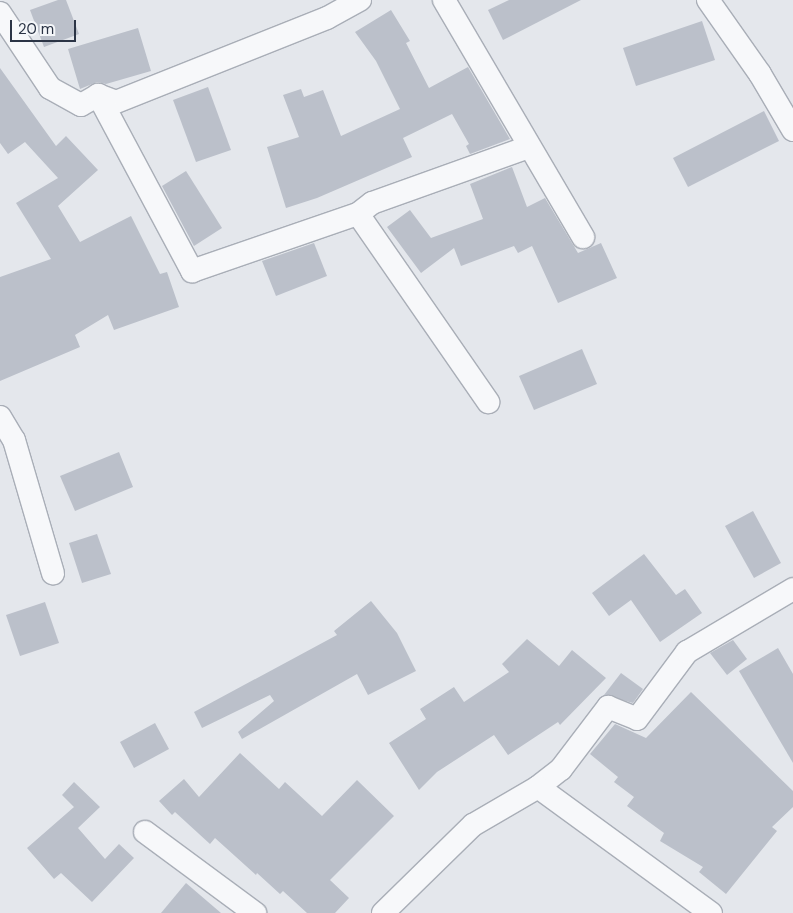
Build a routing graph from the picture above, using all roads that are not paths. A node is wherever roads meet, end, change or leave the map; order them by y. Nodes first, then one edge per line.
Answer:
1 (360, 0) edge
2 (444, 0) edge
3 (708, 0) edge
4 (3, 27) edge
5 (98, 95) junction
6 (793, 130) edge
7 (528, 148) junction
8 (358, 214) junction
9 (583, 237) dead end
10 (488, 402) dead end
11 (0, 417) edge
12 (53, 573) dead end
13 (793, 589) edge
14 (538, 787) junction
15 (145, 832) dead end
16 (255, 913) edge
17 (383, 913) edge
18 (710, 913) edge

1 - 5 street
2 - 7 street
3 - 6 street
4 - 5 street
5 - 8 street
7 - 8 street
7 - 9 street
8 - 10 street
11 - 12 street
13 - 14 street
14 - 17 street
14 - 18 street
15 - 16 street

